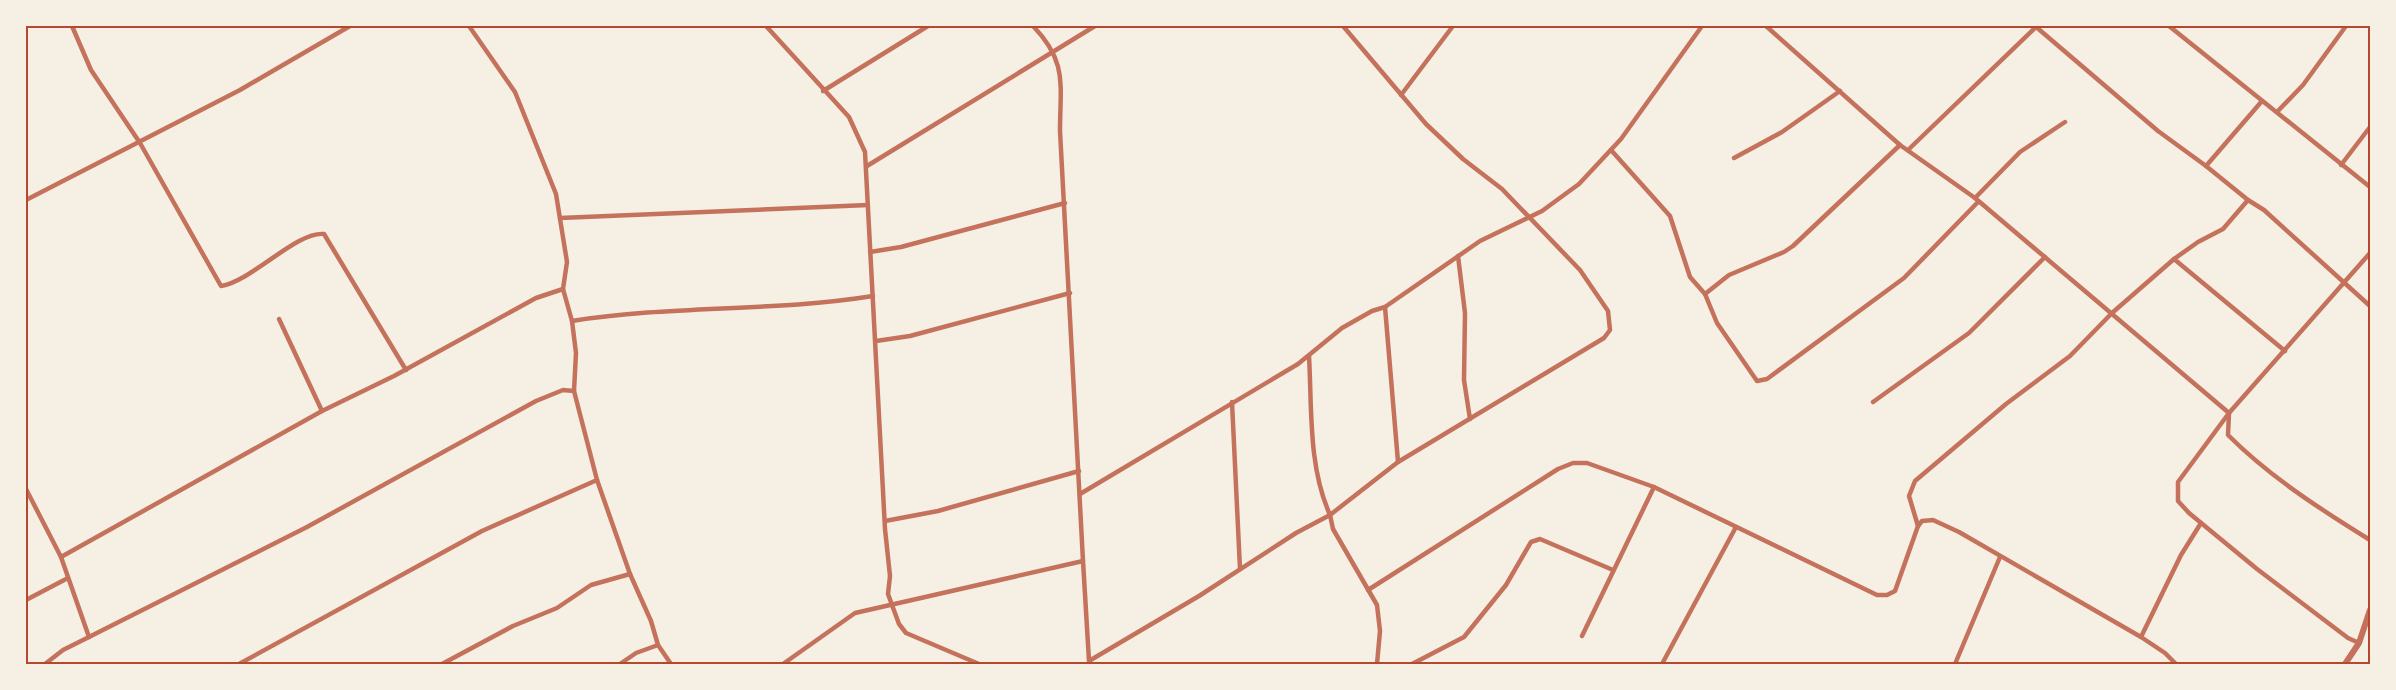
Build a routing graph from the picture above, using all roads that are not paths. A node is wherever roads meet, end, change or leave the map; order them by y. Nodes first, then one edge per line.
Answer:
1 (72, 26) edge
2 (350, 26) edge
3 (469, 26) edge
4 (766, 26) edge
5 (928, 26) edge
6 (1034, 26) edge
7 (1095, 26) edge
8 (1343, 26) edge
9 (1453, 26) edge
10 (1702, 26) edge
11 (1766, 26) edge
12 (2035, 26) edge
13 (2169, 26) edge
14 (2346, 26) edge
15 (1054, 52) junction
16 (1840, 91) junction
17 (823, 92) junction
18 (1401, 95) junction
19 (2262, 101) junction
20 (2277, 111) junction
21 (2065, 122) dead end
22 (2370, 127) edge
23 (140, 142) junction
24 (1900, 145) junction
25 (1611, 150) junction
26 (1908, 150) junction
27 (1734, 158) dead end
28 (2341, 165) junction
29 (867, 166) junction
30 (2206, 166) junction
31 (2370, 187) edge
32 (26, 200) edge
33 (1976, 200) junction
34 (2248, 200) junction
35 (1065, 203) junction
36 (868, 205) junction
37 (560, 218) junction
38 (1529, 219) junction
39 (870, 252) junction
40 (2370, 253) edge
41 (1458, 256) junction
42 (2045, 257) junction
43 (2174, 259) junction
44 (2345, 283) junction
45 (563, 288) junction
46 (1070, 293) junction
47 (1705, 294) junction
48 (873, 296) junction
49 (2370, 306) edge
50 (1385, 307) junction
51 (2112, 314) junction
52 (279, 319) dead end
53 (572, 321) junction
54 (876, 341) junction
55 (2285, 351) junction
56 (1309, 356) junction
57 (406, 370) junction
58 (574, 390) junction
59 (1232, 402) junction
60 (1873, 402) dead end
61 (322, 411) junction
62 (2229, 413) junction
63 (1470, 419) junction
64 (1398, 462) junction
65 (1079, 471) junction
66 (597, 480) junction
67 (1654, 487) junction
68 (26, 489) edge
69 (1080, 494) junction
70 (27, 496) edge
71 (1330, 514) junction
72 (885, 521) junction
73 (2201, 523) junction
74 (1918, 526) junction
75 (1736, 527) junction
76 (2370, 540) edge
77 (61, 557) junction
78 (2000, 557) junction
79 (1083, 561) junction
80 (1240, 569) junction
81 (1613, 570) junction
82 (630, 574) junction
83 (68, 578) junction
84 (1368, 590) junction
85 (26, 600) edge
86 (892, 603) junction
87 (2370, 610) edge
88 (1582, 636) dead end
89 (89, 637) junction
90 (2141, 637) junction
91 (2359, 643) junction
92 (658, 645) junction
93 (1089, 661) junction
94 (45, 664) edge
95 (239, 664) edge
96 (442, 664) edge
97 (620, 664) edge
98 (671, 664) edge
99 (783, 664) edge
100 (979, 664) edge
101 (1084, 664) edge
102 (1377, 664) edge
103 (1412, 664) edge
104 (1662, 664) edge
105 (1955, 664) edge
106 (2176, 664) edge
107 (2345, 664) edge

1 - 23 street
2 - 23 street
3 - 37 street
4 - 17 street
5 - 17 street
6 - 15 street
7 - 15 street
8 - 18 street
9 - 18 street
10 - 25 street
11 - 16 street
12 - 26 street
12 - 30 street
13 - 19 street
14 - 20 street
15 - 29 street
15 - 35 street
16 - 24 street
16 - 27 street
17 - 29 street
18 - 38 street
19 - 20 street
19 - 30 street
20 - 28 street
21 - 33 street
22 - 28 street
23 - 32 street
23 - 57 street
24 - 26 street
24 - 47 street
25 - 38 street
25 - 47 street
26 - 33 street
28 - 31 street
29 - 36 street
30 - 34 street
33 - 42 street
33 - 47 street
34 - 43 street
34 - 44 street
35 - 39 street
35 - 46 street
36 - 37 street
36 - 39 street
37 - 45 street
38 - 41 street
38 - 63 street
39 - 48 street
40 - 44 street
41 - 50 street
41 - 63 street
42 - 51 street
42 - 60 street
43 - 51 street
43 - 55 street
44 - 49 street
44 - 55 street
45 - 53 street
45 - 57 street
46 - 54 street
46 - 65 street
48 - 53 street
48 - 54 street
50 - 56 street
50 - 64 street
51 - 62 street
51 - 74 street
52 - 61 street
53 - 58 street
54 - 72 street
55 - 62 street
56 - 59 street
56 - 71 street
57 - 61 street
58 - 66 street
58 - 89 street
59 - 69 street
59 - 80 street
61 - 77 street
62 - 73 street
62 - 76 street
63 - 64 street
64 - 71 street
65 - 69 street
65 - 72 street
66 - 82 street
66 - 95 street
67 - 75 street
67 - 81 street
67 - 84 street
68 - 70 street
69 - 79 street
70 - 77 street
71 - 80 street
71 - 84 street
72 - 86 street
73 - 90 street
73 - 91 street
74 - 75 street
74 - 78 street
75 - 104 street
77 - 83 street
78 - 90 street
78 - 105 street
79 - 86 street
79 - 93 street
80 - 93 street
81 - 88 street
81 - 103 street
82 - 92 street
82 - 96 street
83 - 85 street
83 - 89 street
84 - 102 street
86 - 99 street
86 - 100 street
87 - 91 street
89 - 94 street
90 - 106 street
91 - 107 street
92 - 97 street
92 - 98 street
93 - 101 street

